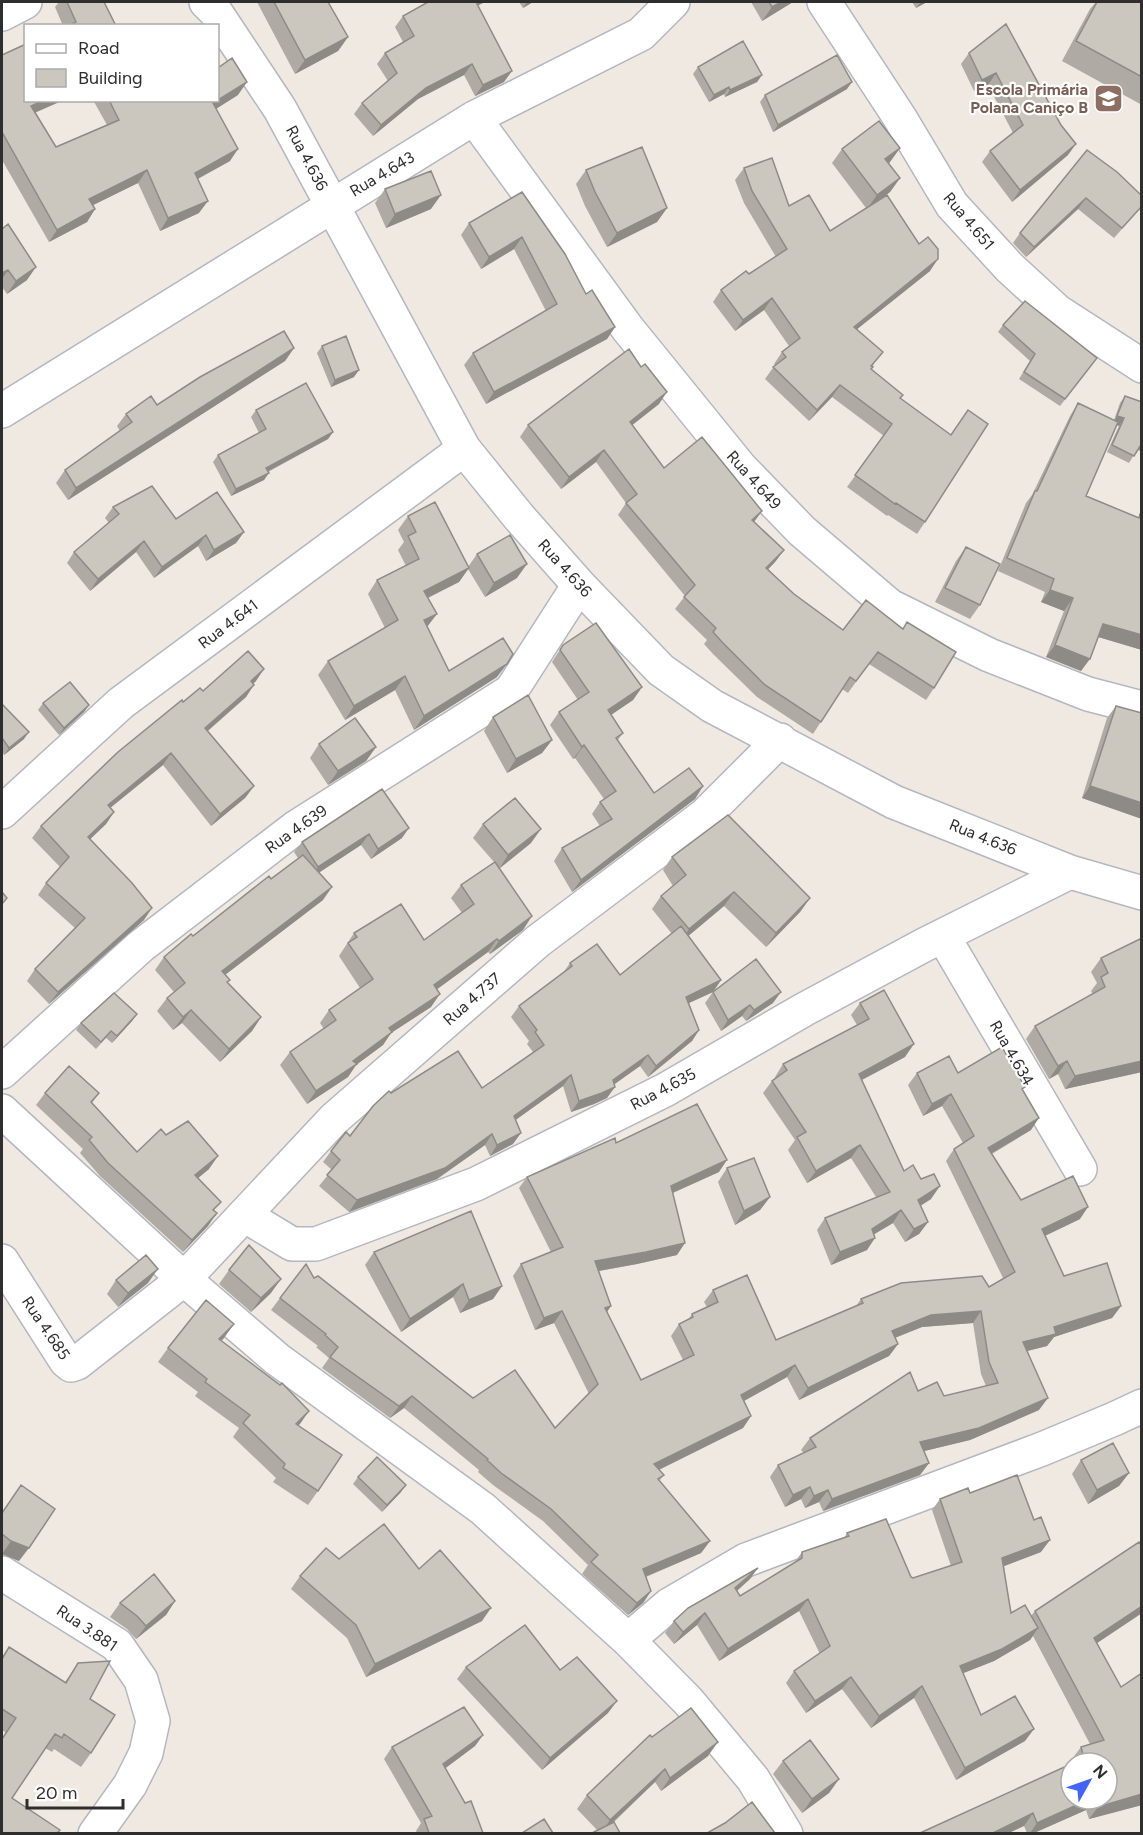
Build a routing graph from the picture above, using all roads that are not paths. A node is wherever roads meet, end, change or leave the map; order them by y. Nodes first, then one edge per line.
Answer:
1 (26, 2) edge
2 (206, 2) edge
3 (673, 2) edge
4 (824, 2) edge
5 (2, 14) edge
6 (474, 118) junction
7 (332, 205) junction
8 (1142, 366) edge
9 (2, 411) edge
10 (464, 449) junction
11 (579, 585) junction
12 (1142, 708) edge
13 (780, 740) junction
14 (2, 812) edge
15 (1070, 872) junction
16 (1142, 893) edge
17 (943, 936) junction
18 (2, 1072) edge
19 (2, 1111) edge
20 (1080, 1169) dead end
21 (244, 1215) junction
22 (2, 1261) edge
23 (184, 1279) junction
24 (71, 1365) joint
25 (1142, 1406) edge
26 (2, 1573) edge
27 (628, 1640) junction
28 (96, 1833) edge
29 (786, 1833) edge

1 - 5 street
2 - 7 street, Rua 4.636
3 - 6 street, Rua 4.643
4 - 8 street, Rua 4.651
6 - 7 street, Rua 4.643
6 - 12 street, Rua 4.649
7 - 9 street, Rua 4.643
7 - 10 street, Rua 4.636
10 - 11 street, Rua 4.636
10 - 14 street, Rua 4.641
11 - 13 street, Rua 4.636
11 - 18 street, Rua 4.639
13 - 15 street, Rua 4.636
13 - 21 street, Rua 4.737
15 - 16 street, Rua 4.636
15 - 17 street, Rua 4.635
17 - 20 street, Rua 4.634
17 - 21 street, Rua 4.635
19 - 23 street
21 - 23 street, Rua 4.737
22 - 24 street, Rua 4.685
23 - 24 street, Rua 4.737
23 - 27 street
25 - 27 street
26 - 28 street, Rua 3.881
27 - 29 street

